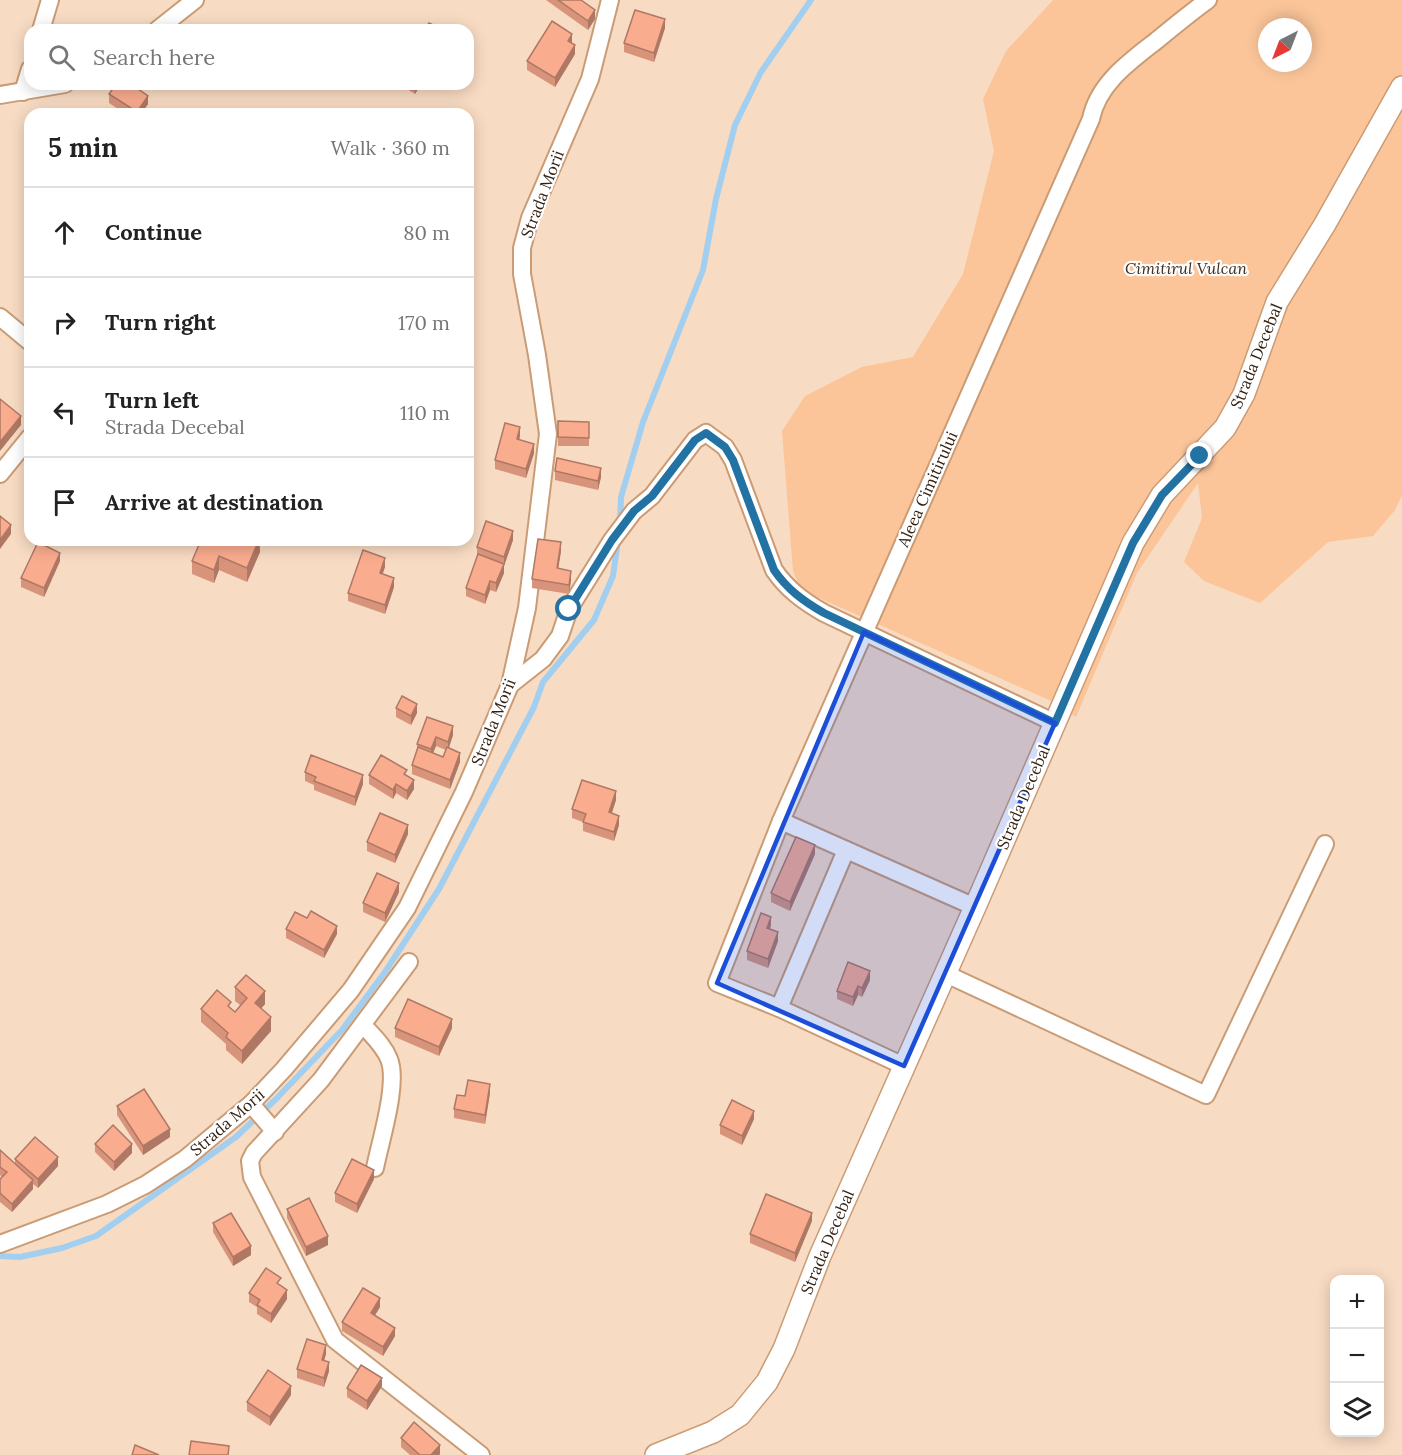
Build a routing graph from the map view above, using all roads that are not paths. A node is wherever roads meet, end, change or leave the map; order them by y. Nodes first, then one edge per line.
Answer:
1 (50, 0) edge
2 (195, 0) edge
3 (610, 0) edge
4 (1208, 0) edge
5 (43, 24) edge
6 (165, 24) edge
7 (1402, 87) edge
8 (24, 89) edge
9 (34, 90) edge
10 (23, 92) junction
11 (0, 95) edge
12 (0, 317) edge
13 (24, 337) edge
14 (24, 444) edge
15 (0, 474) edge
16 (864, 632) junction
17 (510, 686) junction
18 (1055, 723) junction
19 (781, 821) junction
20 (1325, 844) dead end
21 (846, 850) junction
22 (975, 908) junction
23 (410, 962) dead end
24 (946, 974) junction
25 (779, 1008) junction
26 (364, 1026) junction
27 (904, 1066) junction
28 (253, 1106) junction
29 (271, 1127) junction
30 (375, 1168) edge
31 (0, 1244) edge
32 (481, 1455) edge
33 (656, 1455) edge

1 - 5 street
2 - 6 street
3 - 17 street, Strada Morii
4 - 16 street, Aleea Cimitirului
7 - 18 street, Strada Decebal
8 - 10 street
9 - 10 street
10 - 11 street
12 - 13 street
14 - 15 street
16 - 17 street
16 - 18 street
16 - 19 street, Aleea Cimitirului
17 - 28 street, Strada Morii
18 - 22 street, Strada Decebal
19 - 21 street
19 - 25 street, Aleea Cimitirului
20 - 24 street
21 - 22 street
21 - 25 street
22 - 24 street, Strada Decebal
23 - 26 street
24 - 27 street, Strada Decebal
25 - 27 street
26 - 29 street
26 - 30 street
27 - 33 street, Strada Decebal
28 - 29 street
28 - 31 street, Strada Morii
29 - 32 street

